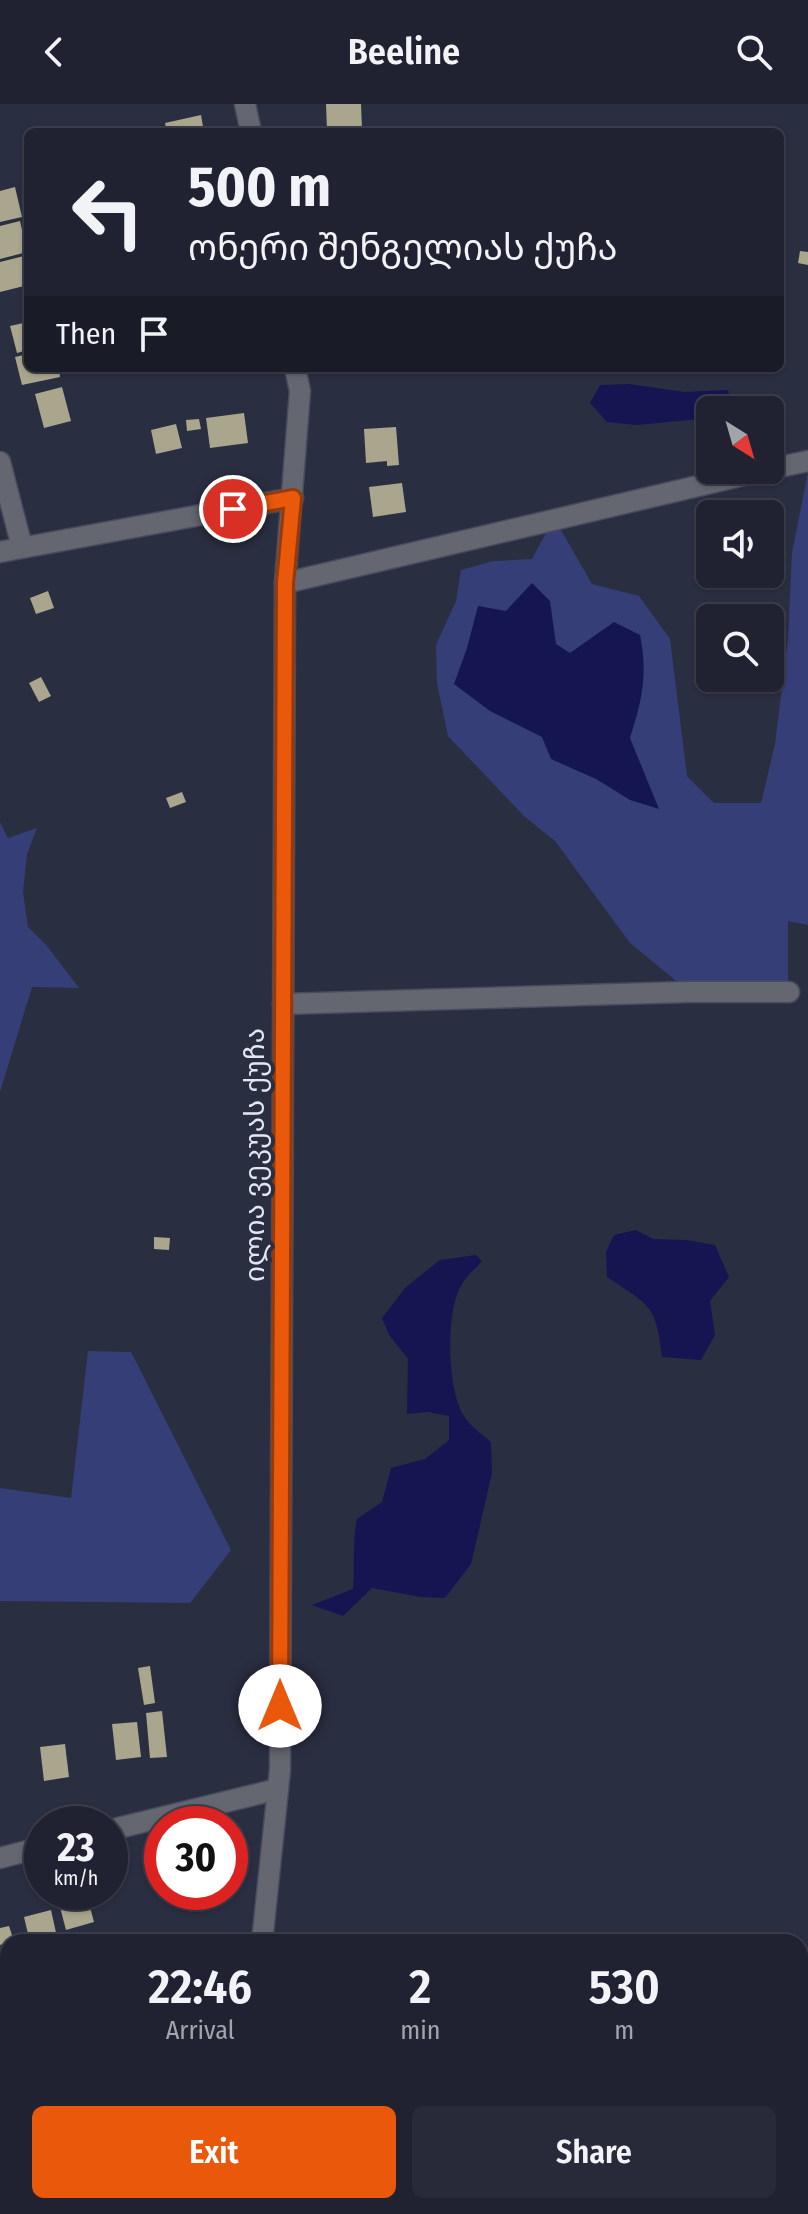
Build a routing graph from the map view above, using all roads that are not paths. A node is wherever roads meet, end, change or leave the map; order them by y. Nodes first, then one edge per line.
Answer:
1 (245, 104) edge
2 (250, 128) edge
3 (296, 372) edge
4 (808, 461) edge
5 (0, 462) edge
6 (784, 466) edge
7 (708, 484) edge
8 (293, 498) junction
9 (22, 547) junction
10 (0, 552) edge
11 (285, 583) junction
12 (789, 992) dead end
13 (283, 1004) junction
14 (278, 1789) junction
15 (128, 1826) edge
16 (24, 1852) edge
17 (0, 1858) edge
18 (263, 1934) edge

1 - 2 street
3 - 8 street, ილია ვეკუას ქუჩა
4 - 6 street
5 - 9 street
7 - 11 street
8 - 9 street
8 - 11 street, ილია ვეკუას ქუჩა
9 - 10 street
11 - 13 street, ილია ვეკუას ქუჩა
12 - 13 street
13 - 14 street, ილია ვეკუას ქუჩა
14 - 15 street
14 - 18 street, ილია ვეკუას ქუჩა
16 - 17 street

